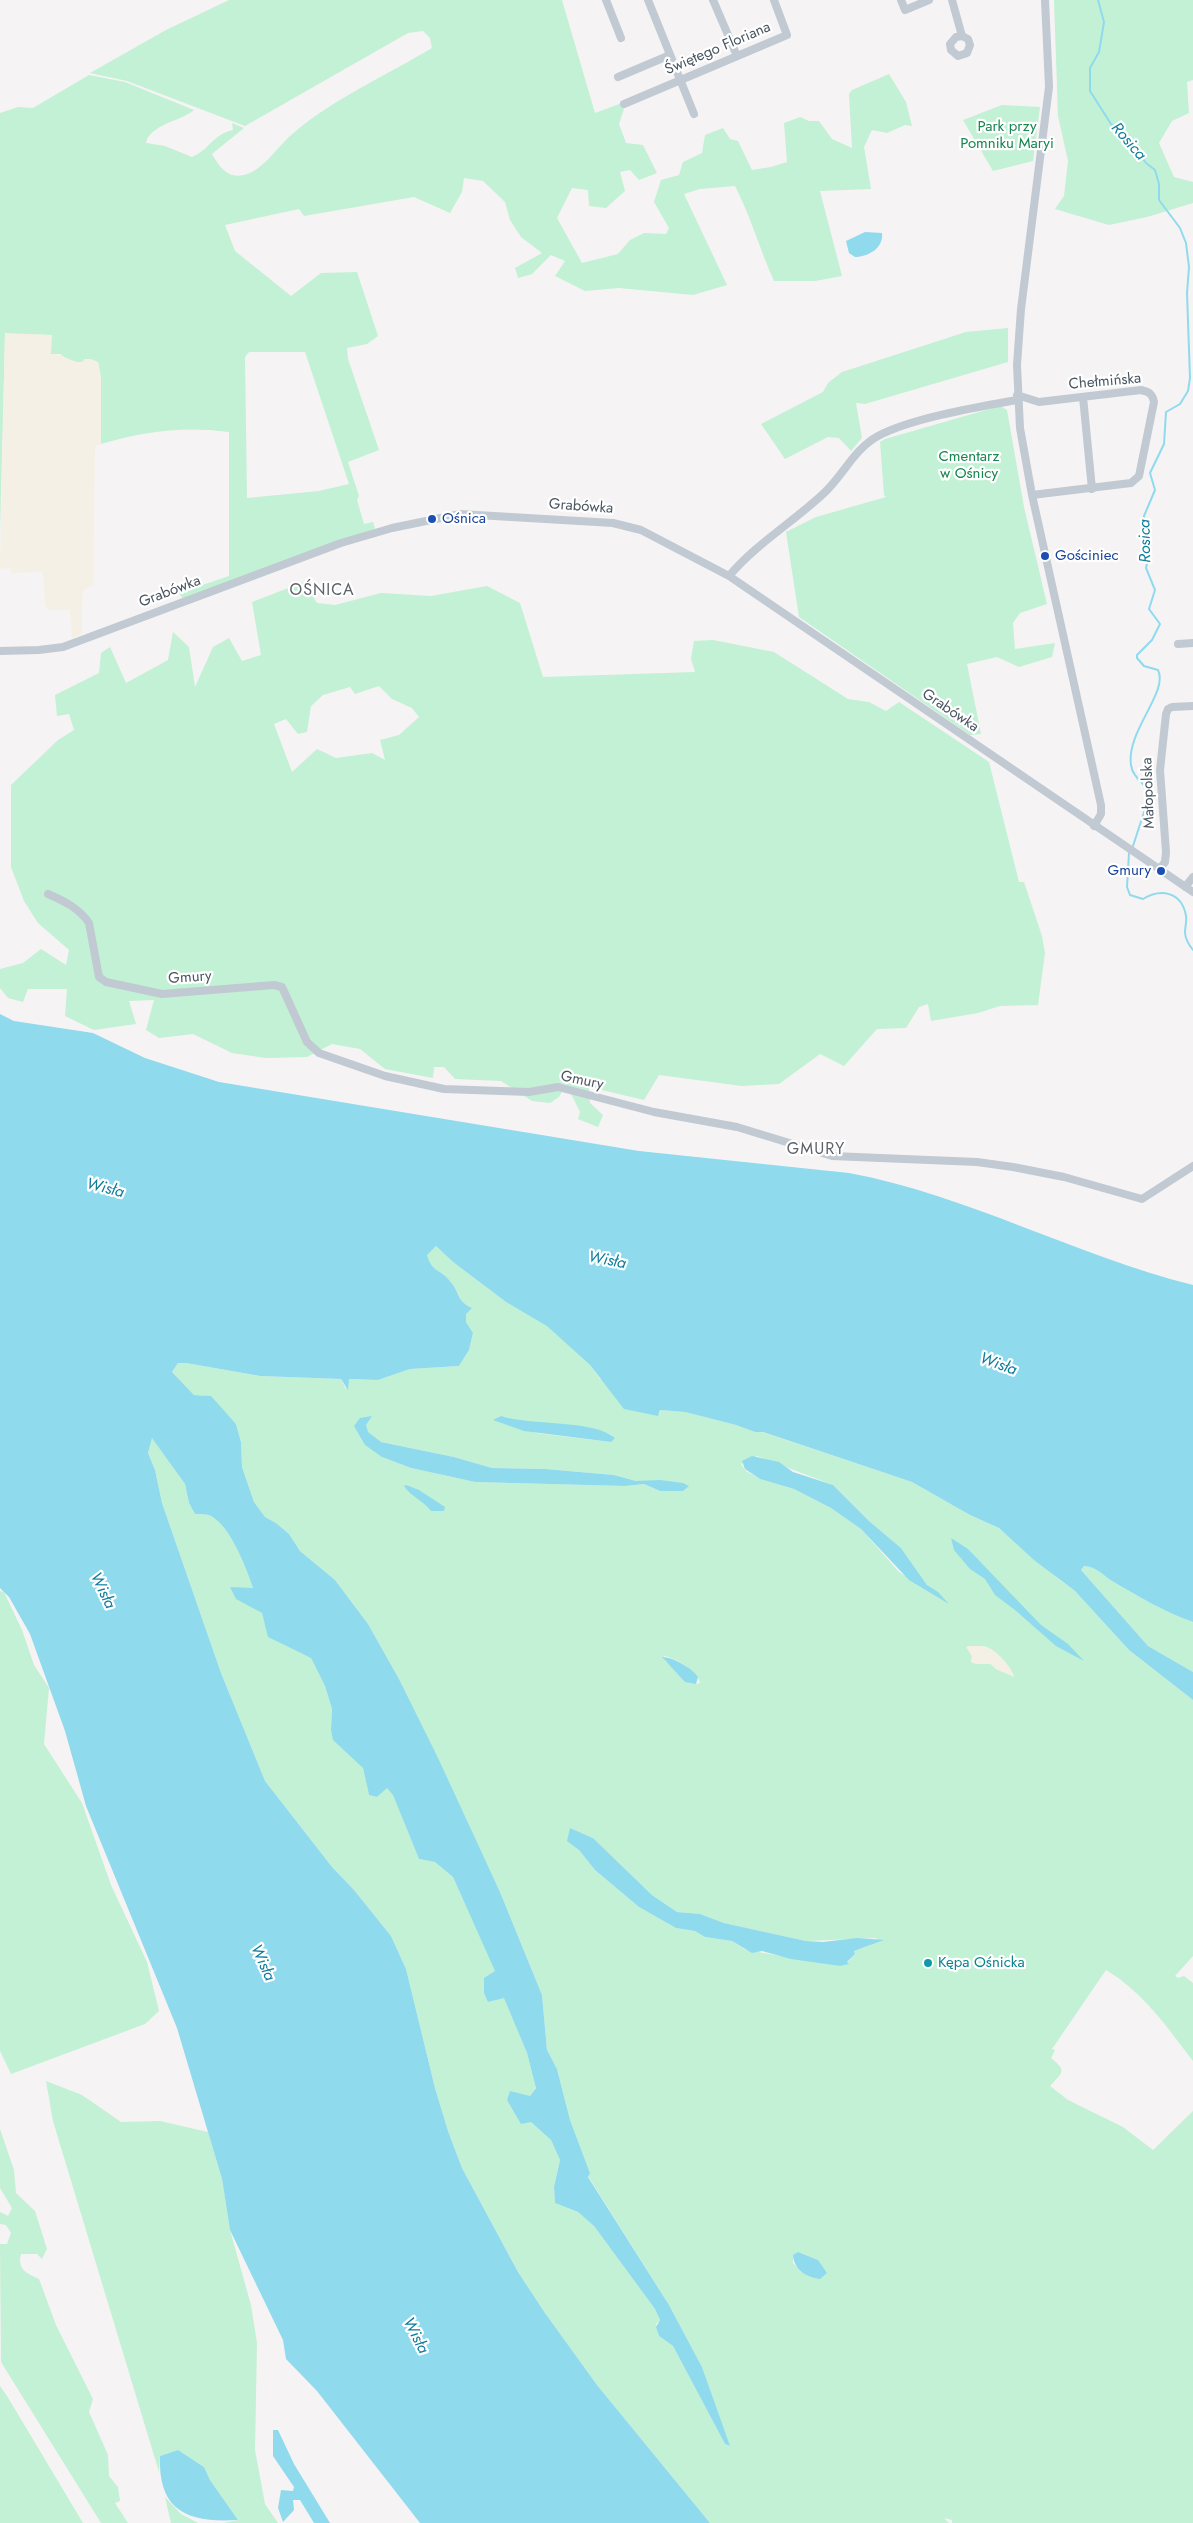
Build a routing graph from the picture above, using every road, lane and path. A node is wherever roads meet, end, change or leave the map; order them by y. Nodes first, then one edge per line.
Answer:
1 (606, 0) edge
2 (648, 0) edge
3 (713, 0) edge
4 (774, 0) edge
5 (901, 0) edge
6 (929, 0) edge
7 (952, 0) edge
8 (1045, 0) edge
9 (962, 36) dead end
10 (621, 38) dead end
11 (670, 55) junction
12 (737, 56) junction
13 (618, 77) dead end
14 (680, 79) junction
15 (624, 104) dead end
16 (694, 114) dead end
17 (1017, 397) junction
18 (1083, 397) junction
19 (1092, 489) junction
20 (1032, 495) junction
21 (729, 576) junction
22 (1193, 643) edge
23 (1178, 644) dead end
24 (0, 651) edge
25 (1193, 706) edge
26 (1094, 826) junction
27 (1159, 870) junction
28 (1193, 877) edge
29 (1185, 887) junction
30 (1193, 892) edge
31 (48, 894) dead end
32 (1193, 1166) edge

1 - 10 street
2 - 11 street
3 - 12 street
4 - 12 street, Świętego Floriana
5 - 6 street
7 - 9 street
8 - 17 street
11 - 13 street
11 - 14 street
12 - 14 street, Świętego Floriana
14 - 15 street, Świętego Floriana
14 - 16 street
17 - 18 street, Chełmińska
17 - 20 street
17 - 21 street
18 - 19 street
18 - 19 street, Chełmińska
19 - 20 street, Chełmińska
20 - 26 street
21 - 24 street, Grabówka
21 - 26 street, Grabówka
22 - 23 street
25 - 27 street, Małopolska
26 - 27 street, Grabówka
27 - 29 street, Grabówka
28 - 29 street
29 - 30 street, Grabówka
31 - 32 street, Gmury

